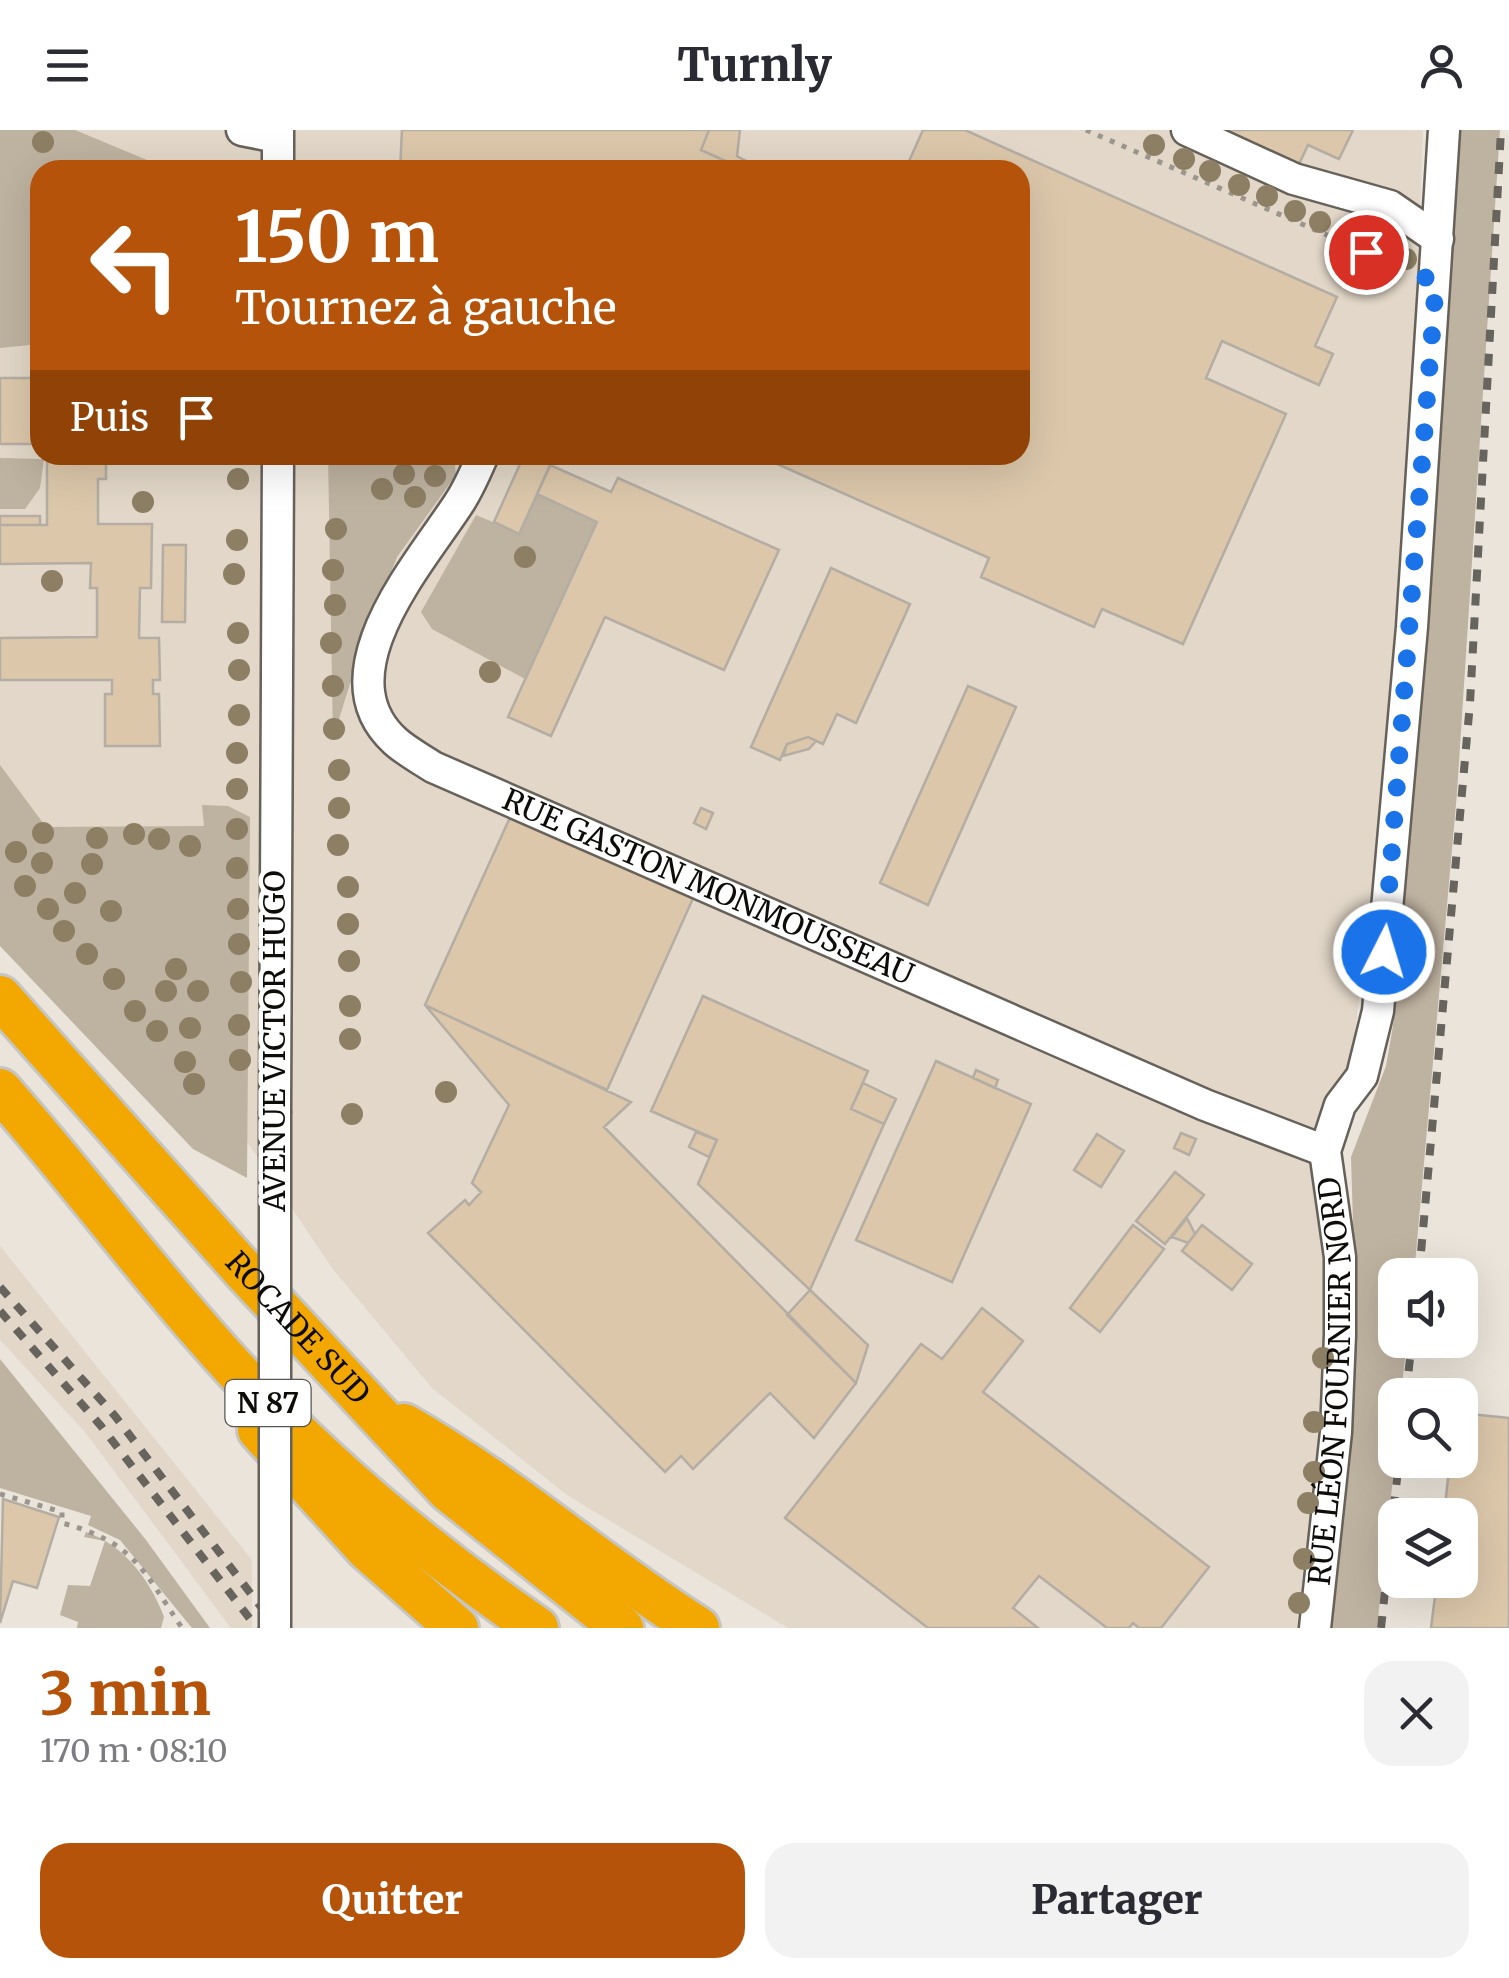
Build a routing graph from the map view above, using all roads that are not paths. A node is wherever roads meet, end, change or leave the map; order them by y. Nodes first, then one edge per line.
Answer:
1 (242, 130) edge
2 (1187, 130) edge
3 (1444, 130) edge
4 (278, 134) edge
5 (278, 160) edge
6 (1438, 239) junction
7 (278, 465) edge
8 (478, 465) edge
9 (0, 996) edge
10 (0, 1090) edge
11 (42, 1137) junction
12 (1325, 1151) junction
13 (369, 1406) junction
14 (275, 1628) edge
15 (457, 1628) edge
16 (536, 1628) edge
17 (622, 1628) edge
18 (698, 1628) edge
19 (1315, 1628) edge

1 - 4 street
2 - 6 street
3 - 6 street, RUE LÉON FOURNIER NORD
4 - 5 street
6 - 12 street, RUE LÉON FOURNIER NORD
7 - 14 street, AVENUE VICTOR HUGO, bridge
8 - 12 street, RUE GASTON MONMOUSSEAU
9 - 13 highway, ROCADE SUD / N 87
10 - 11 highway, N 87
11 - 15 highway
11 - 16 highway, N 87
12 - 19 street, RUE LÉON FOURNIER NORD
13 - 17 highway, ROCADE SUD / N 87
13 - 18 highway

